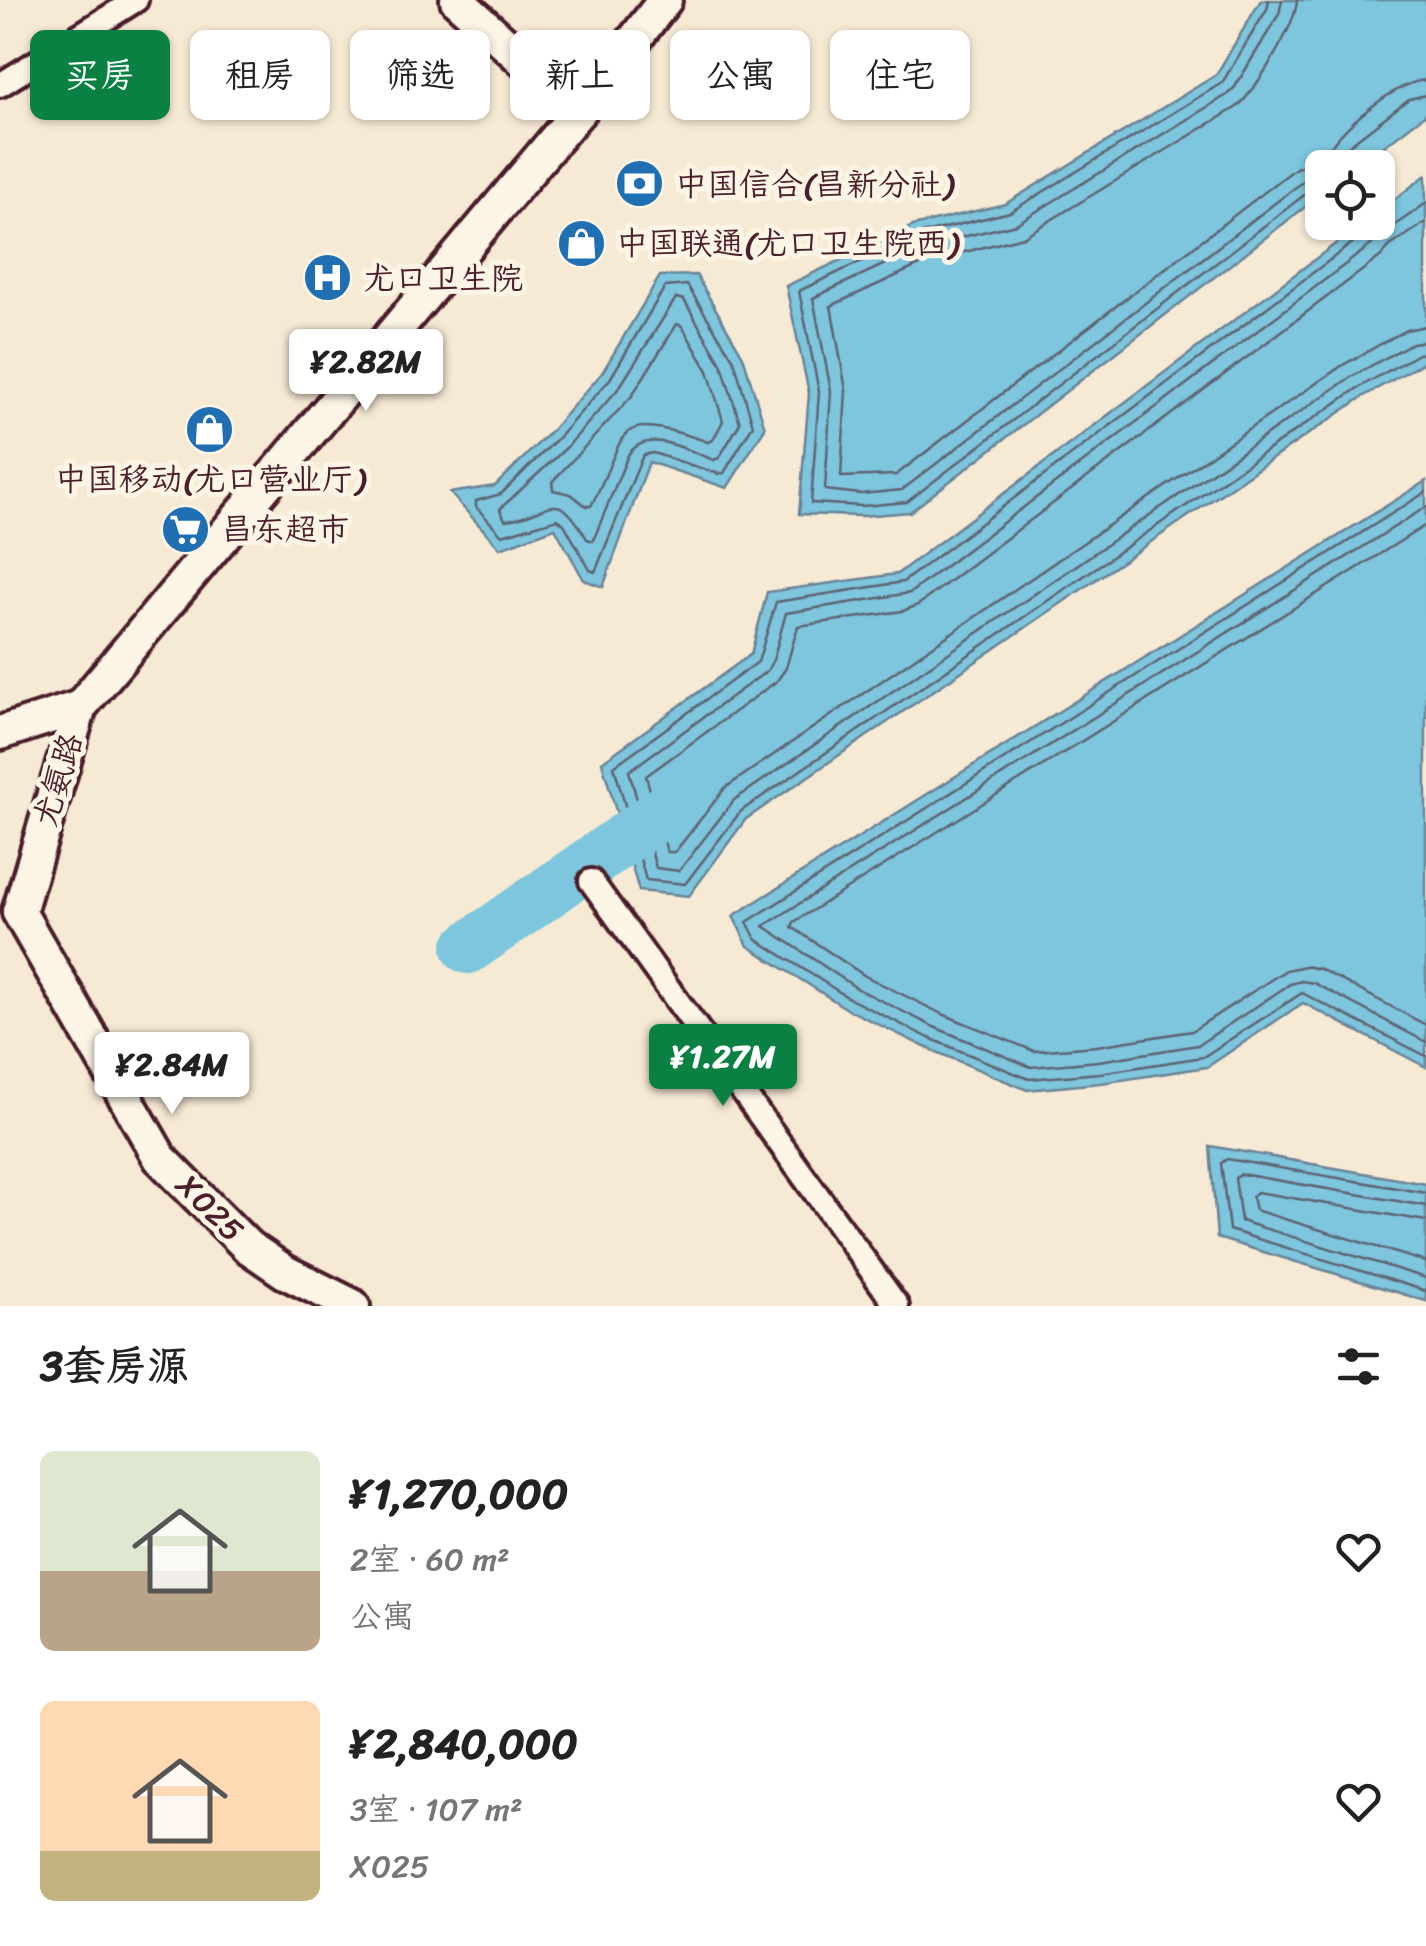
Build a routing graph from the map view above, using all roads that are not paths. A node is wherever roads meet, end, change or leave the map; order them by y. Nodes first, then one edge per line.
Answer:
1 (136, 0) edge
2 (458, 0) edge
3 (665, 0) edge
4 (642, 30) edge
5 (510, 48) edge
6 (0, 85) edge
7 (571, 120) edge
8 (80, 707) junction
9 (0, 733) edge
10 (591, 881) dead end
11 (10, 906) edge
12 (353, 1306) edge
13 (897, 1306) edge

1 - 6 street
2 - 5 main road
3 - 4 main road
7 - 8 main road
8 - 9 main road
8 - 11 main road, 尤氨路
10 - 13 street
11 - 12 main road, X025

